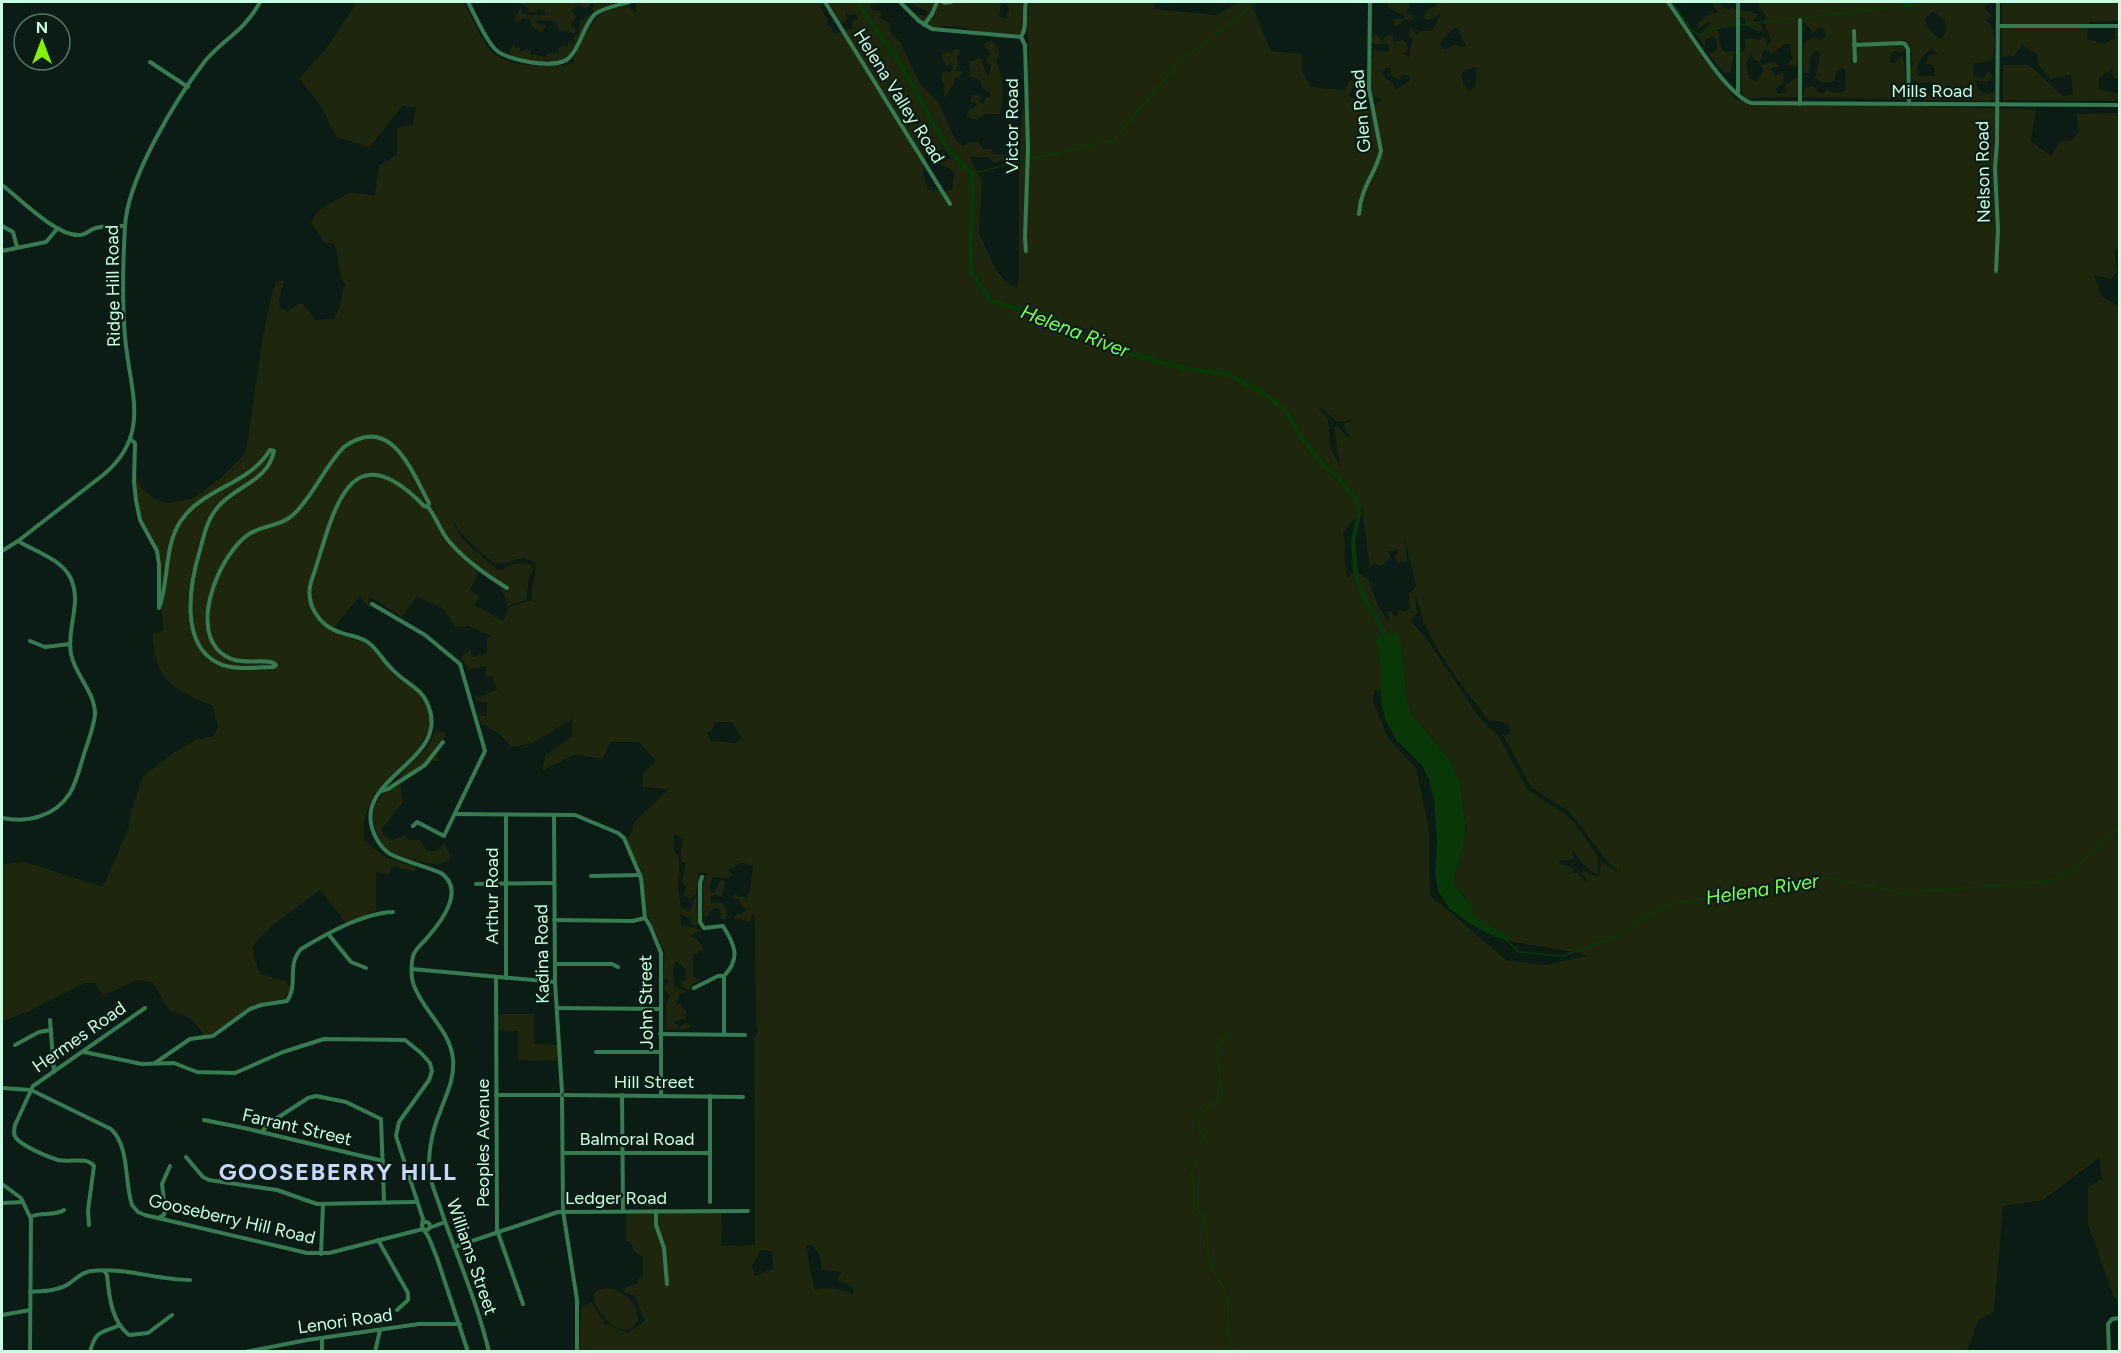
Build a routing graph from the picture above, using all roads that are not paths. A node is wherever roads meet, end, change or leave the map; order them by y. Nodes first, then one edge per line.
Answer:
1 (260, 2) edge
2 (468, 2) edge
3 (629, 2) edge
4 (825, 2) edge
5 (900, 2) edge
6 (937, 2) edge
7 (943, 2) edge
8 (951, 2) edge
9 (1026, 2) edge
10 (1370, 2) edge
11 (1668, 2) edge
12 (1738, 2) edge
13 (1998, 2) edge
14 (1800, 20) dead end
15 (924, 25) junction
16 (1998, 26) junction
17 (2120, 26) edge
18 (1854, 31) dead end
19 (1022, 37) junction
20 (1854, 45) junction
21 (1855, 61) dead end
22 (150, 62) dead end
23 (188, 87) junction
24 (1738, 95) junction
25 (1800, 104) junction
26 (1908, 104) junction
27 (1996, 105) junction
28 (2120, 105) edge
29 (2, 185) edge
30 (950, 204) dead end
31 (1359, 214) dead end
32 (2, 225) edge
33 (125, 226) junction
34 (58, 228) junction
35 (17, 247) junction
36 (2, 251) edge
37 (1026, 251) dead end
38 (1996, 271) dead end
39 (130, 439) junction
40 (428, 507) junction
41 (18, 542) junction
42 (2, 551) edge
43 (507, 588) dead end
44 (372, 604) dead end
45 (30, 641) dead end
46 (70, 644) junction
47 (443, 742) dead end
48 (380, 790) junction
49 (456, 814) junction
50 (506, 815) junction
51 (554, 815) junction
52 (2, 818) edge
53 (413, 826) dead end
54 (640, 875) junction
55 (591, 876) dead end
56 (702, 877) dead end
57 (554, 883) junction
58 (476, 884) dead end
59 (506, 884) junction
60 (393, 912) dead end
61 (645, 918) junction
62 (554, 920) junction
63 (329, 935) junction
64 (555, 964) junction
65 (618, 967) dead end
66 (366, 968) dead end
67 (412, 969) junction
68 (724, 976) junction
69 (496, 977) junction
70 (506, 978) junction
71 (555, 982) junction
72 (694, 988) dead end
73 (144, 1008) dead end
74 (557, 1008) junction
75 (660, 1009) junction
76 (50, 1020) dead end
77 (51, 1030) junction
78 (660, 1034) junction
79 (724, 1035) junction
80 (745, 1035) dead end
81 (15, 1046) dead end
82 (84, 1052) junction
83 (596, 1052) dead end
84 (661, 1052) junction
85 (153, 1064) junction
86 (54, 1072) junction
87 (2, 1088) edge
88 (31, 1090) junction
89 (496, 1095) junction
90 (562, 1095) junction
91 (622, 1095) junction
92 (661, 1095) junction
93 (710, 1096) junction
94 (742, 1096) dead end
95 (204, 1120) dead end
96 (262, 1132) junction
97 (563, 1152) junction
98 (623, 1153) junction
99 (710, 1153) junction
100 (186, 1157) dead end
101 (383, 1161) junction
102 (170, 1166) dead end
103 (2, 1184) edge
104 (384, 1201) junction
105 (23, 1202) junction
106 (416, 1202) junction
107 (710, 1202) dead end
108 (2, 1203) edge
109 (323, 1204) junction
110 (64, 1210) dead end
111 (563, 1211) junction
112 (623, 1211) junction
113 (656, 1211) junction
114 (748, 1211) dead end
115 (30, 1217) junction
116 (158, 1219) junction
117 (445, 1222) junction
118 (89, 1225) dead end
119 (425, 1225) junction
120 (497, 1232) junction
121 (378, 1240) junction
122 (454, 1247) junction
123 (321, 1254) junction
124 (105, 1272) junction
125 (190, 1280) dead end
126 (667, 1284) dead end
127 (30, 1292) junction
128 (523, 1304) dead end
129 (30, 1310) junction
130 (397, 1310) dead end
131 (2, 1315) edge
132 (172, 1315) dead end
133 (2120, 1318) edge
134 (459, 1322) junction
135 (120, 1325) junction
136 (380, 1330) junction
137 (322, 1338) junction
138 (30, 1352) edge
139 (90, 1352) edge
140 (244, 1352) edge
141 (322, 1352) edge
142 (375, 1352) edge
143 (468, 1352) edge
144 (489, 1352) edge
145 (577, 1352) edge
146 (2109, 1352) edge

1 - 23 street, Ridge Hill Road
2 - 3 street
4 - 30 street, Helena Valley Road
5 - 15 street
6 - 15 street
7 - 8 street
9 - 19 street, Victor Road
10 - 31 street, Glen Road
11 - 24 street
12 - 24 street
13 - 16 street, Nelson Road
14 - 25 street
15 - 19 street
16 - 17 street
16 - 27 street, Nelson Road
18 - 20 street
19 - 37 street, Victor Road
20 - 21 street
20 - 26 street
22 - 23 street
23 - 33 street, Ridge Hill Road
24 - 25 street, Mills Road
25 - 26 street, Mills Road
26 - 27 street, Mills Road
27 - 28 street, Mills Road
27 - 38 street, Nelson Road
29 - 34 street
32 - 35 street
33 - 34 street
33 - 39 street, Ridge Hill Road
34 - 35 street
35 - 36 street
39 - 40 street
39 - 41 street, Ridge Hill Road
40 - 43 street
40 - 48 street
41 - 42 street, Ridge Hill Road
41 - 46 street
44 - 49 street
45 - 46 street
46 - 52 street
47 - 48 street
48 - 67 street
49 - 50 street, John Street
49 - 53 street
50 - 51 street, John Street
50 - 59 street, Arthur Road
51 - 54 street, John Street
51 - 57 street, Kadina Road
54 - 55 street
54 - 61 street, John Street
56 - 68 street
57 - 59 street
57 - 62 street, Kadina Road
58 - 59 street
59 - 70 street, Arthur Road
60 - 63 street
61 - 62 street
61 - 75 street, John Street
62 - 64 street, Kadina Road
63 - 66 street
63 - 85 street
64 - 65 street
64 - 71 street, Kadina Road
67 - 69 street
67 - 117 street, Williams Street
68 - 72 street
68 - 79 street
69 - 70 street
69 - 89 street, Peoples Avenue
70 - 71 street
71 - 74 street, Kadina Road
73 - 82 street, Hermes Road
74 - 75 street
74 - 90 street, Kadina Road
75 - 78 street, John Street
76 - 77 street
77 - 81 street
77 - 86 street
78 - 79 street
78 - 84 street, John Street
79 - 80 street
82 - 85 street
82 - 86 street, Hermes Road
83 - 84 street
84 - 92 street, John Street
85 - 106 street
86 - 88 street, Hermes Road
87 - 88 street, Gooseberry Hill Road
88 - 116 street, Gooseberry Hill Road
88 - 118 street
89 - 90 street, Hill Street
89 - 120 street, Peoples Avenue
90 - 91 street, Hill Street
90 - 97 street, Kadina Road
91 - 92 street, Hill Street
91 - 98 street
92 - 93 street, Hill Street
93 - 94 street, Hill Street
93 - 99 street
95 - 96 street, Farrant Street
96 - 101 street, Farrant Street
96 - 101 street
97 - 98 street, Balmoral Road
97 - 111 street, Kadina Road
98 - 99 street, Balmoral Road
98 - 112 street
99 - 107 street
100 - 109 street
101 - 104 street
102 - 116 street
103 - 105 street
104 - 106 street
104 - 109 street
105 - 108 street
105 - 115 street
106 - 119 street
109 - 123 street
110 - 115 street
111 - 112 street, Ledger Road
111 - 120 street, Ledger Road
111 - 145 street, Kadina Road
112 - 113 street, Ledger Road
113 - 114 street, Ledger Road
113 - 126 street
115 - 127 street
116 - 123 street, Gooseberry Hill Road
117 - 119 street, Gooseberry Hill Road
117 - 122 street, Williams Street
119 - 121 street, Gooseberry Hill Road
119 - 134 street
120 - 122 street, Ledger Road
120 - 128 street, Peoples Avenue
121 - 123 street, Gooseberry Hill Road
121 - 130 street
122 - 144 street, Williams Street
124 - 125 street
124 - 127 street
124 - 135 street
127 - 129 street
129 - 131 street
129 - 138 street
132 - 135 street
133 - 146 street
134 - 136 street, Lenori Road
134 - 143 street
135 - 139 street
136 - 137 street, Lenori Road
136 - 142 street
137 - 140 street, Lenori Road
137 - 141 street

